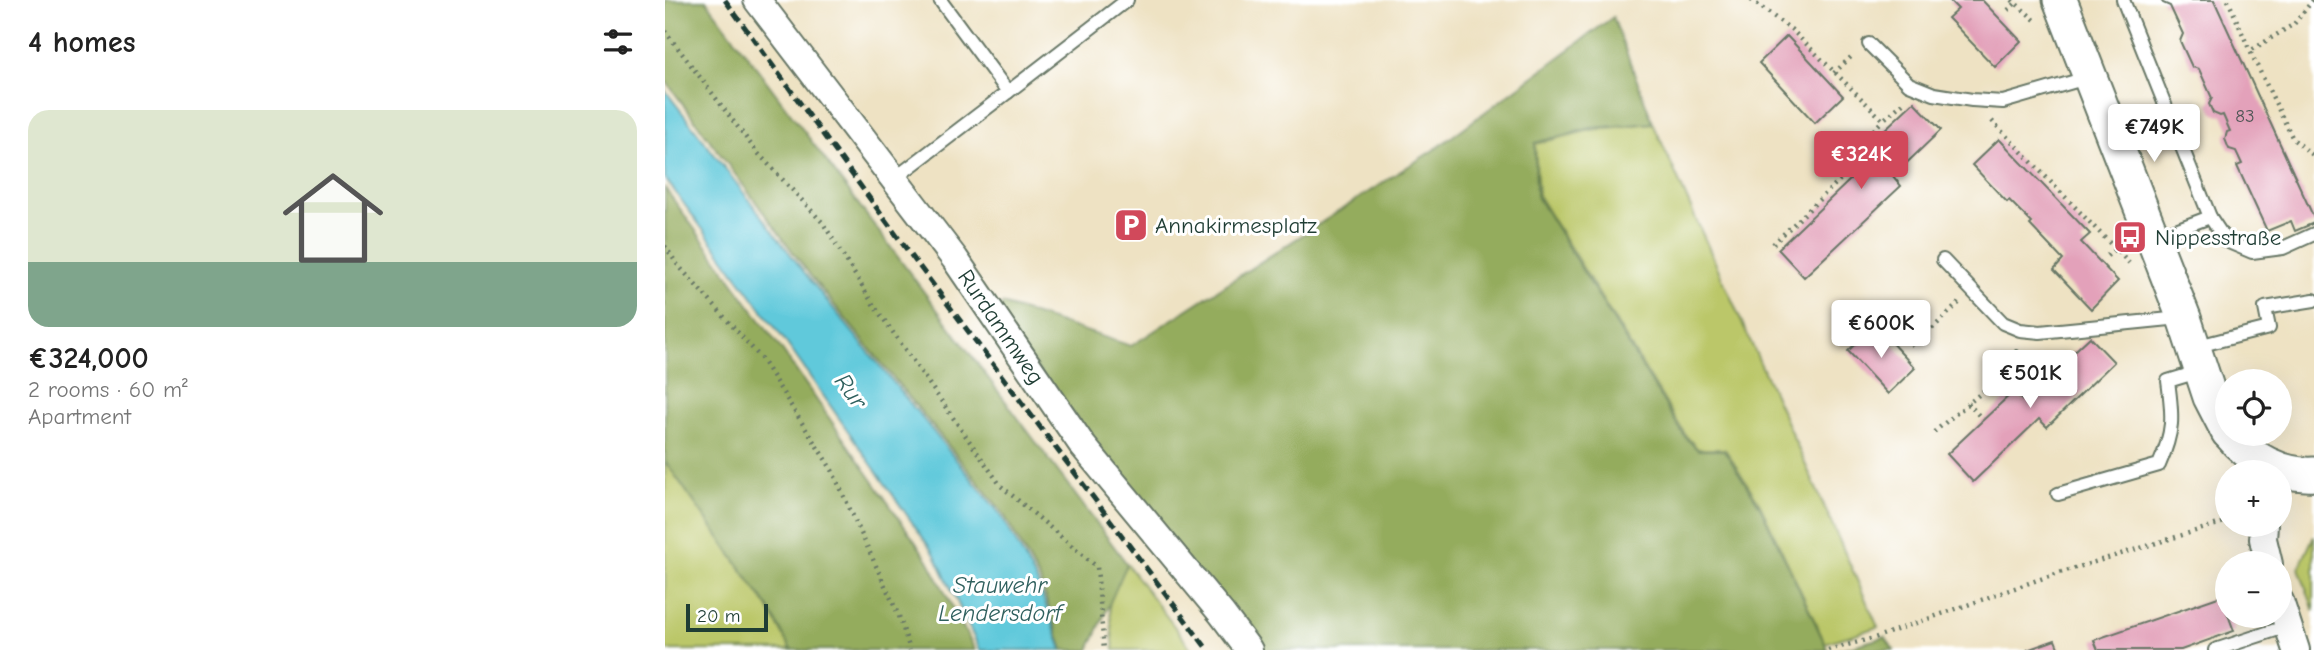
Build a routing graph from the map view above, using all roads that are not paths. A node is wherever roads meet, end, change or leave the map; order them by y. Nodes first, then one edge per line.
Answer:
1 (757, 0) edge
2 (940, 0) edge
3 (1126, 0) edge
4 (2060, 0) edge
5 (2123, 0) edge
6 (1869, 44) dead end
7 (2091, 76) junction
8 (1008, 92) junction
9 (894, 179) junction
10 (2210, 217) junction
11 (2314, 234) edge
12 (2157, 248) junction
13 (1943, 260) dead end
14 (2314, 300) edge
15 (2193, 345) junction
16 (2215, 407) edge
17 (2243, 446) edge
18 (2260, 460) edge
19 (2292, 473) edge
20 (2314, 474) edge
21 (2058, 494) dead end
22 (2282, 628) edge
23 (1249, 650) edge
24 (2215, 650) edge

1 - 9 street, Rurdammweg
2 - 8 lane
3 - 8 lane
4 - 7 street
5 - 10 lane
6 - 7 lane
7 - 12 street
8 - 9 lane
9 - 23 street, Rurdammweg
10 - 11 lane
10 - 12 lane
12 - 15 street
13 - 15 lane
14 - 15 lane
15 - 16 street
15 - 21 lane
17 - 18 street
19 - 20 street
22 - 24 lane

